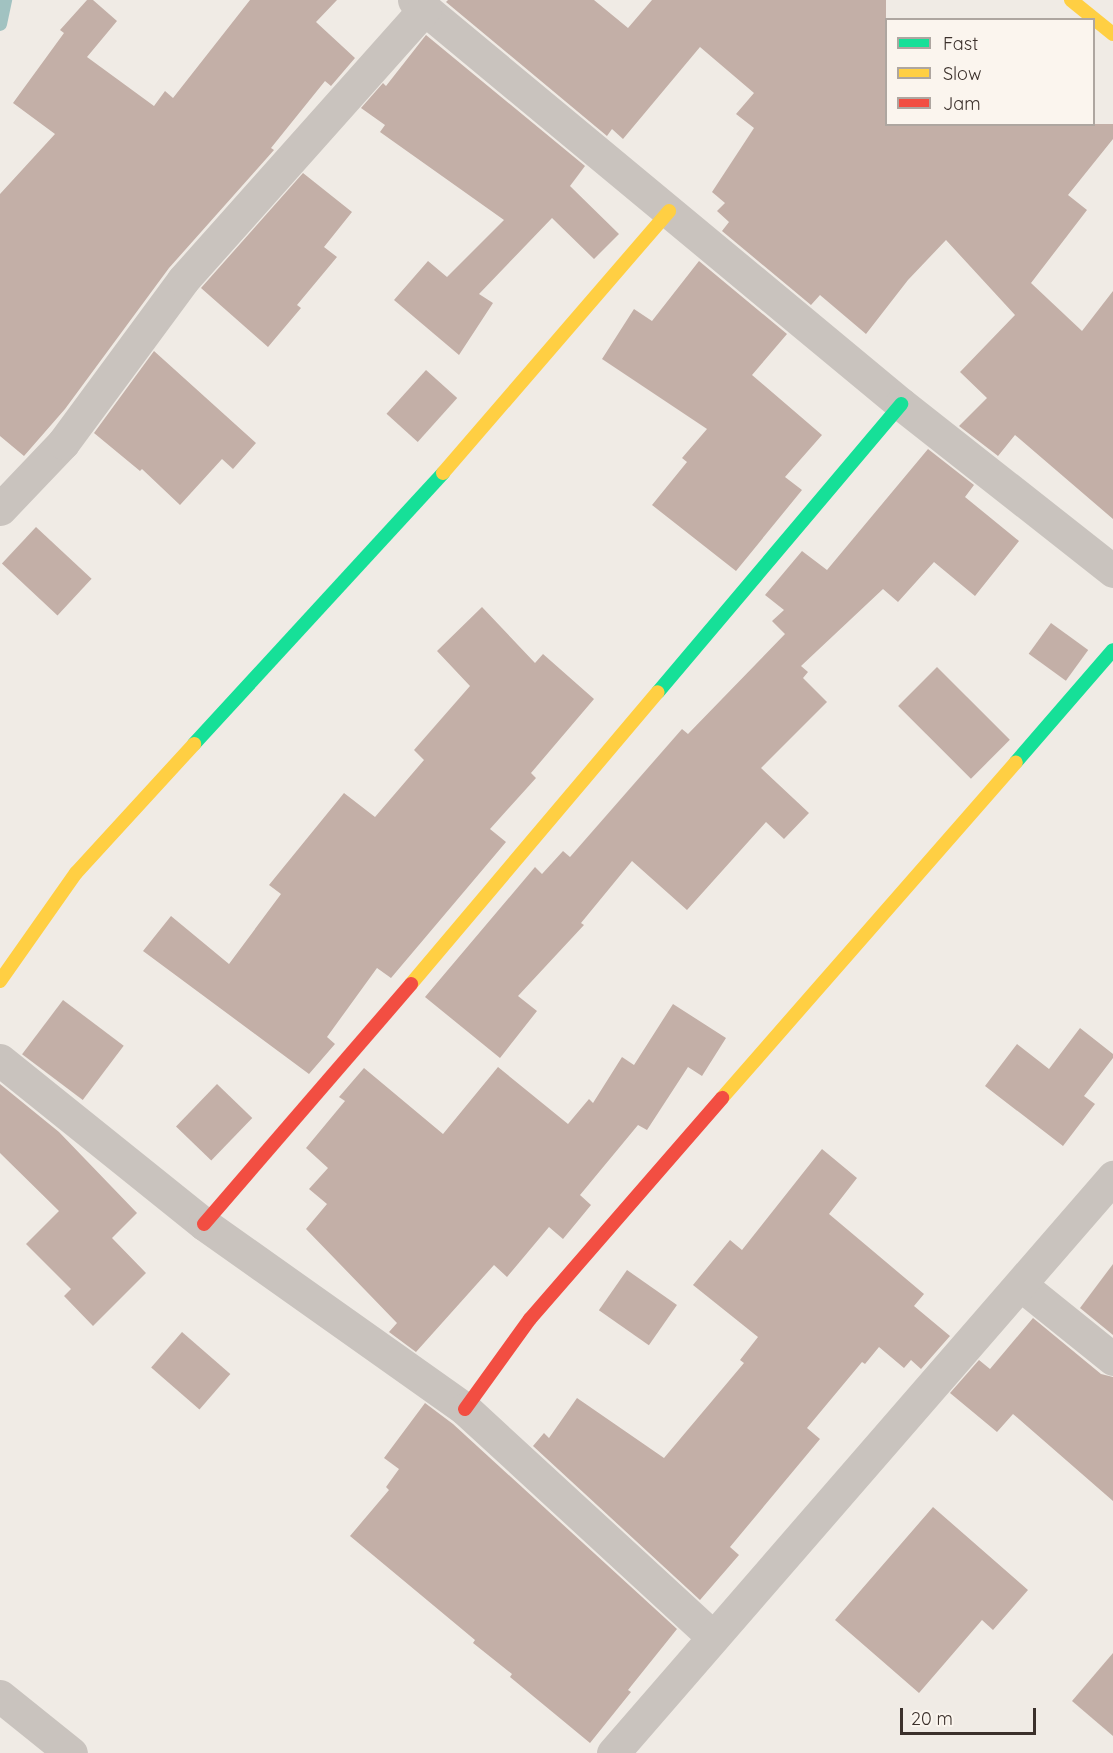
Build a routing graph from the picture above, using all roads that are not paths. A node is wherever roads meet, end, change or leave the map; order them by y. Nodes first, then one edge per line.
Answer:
1 (1071, 0) edge
2 (420, 4) edge
3 (1093, 18) edge
4 (1095, 19) edge
5 (1113, 34) edge
6 (669, 211) junction
7 (901, 404) junction
8 (0, 509) edge
9 (1113, 571) edge
10 (1113, 650) edge
11 (0, 981) edge
12 (0, 1060) edge
13 (1113, 1177) edge
14 (204, 1224) junction
15 (1021, 1284) junction
16 (1113, 1359) edge
17 (465, 1409) junction
18 (713, 1637) junction
19 (0, 1696) edge
20 (71, 1753) edge
21 (613, 1753) edge

1 - 3 main road
2 - 6 street
2 - 8 street
4 - 5 main road
6 - 7 street
6 - 11 main road
7 - 9 street
7 - 14 main road
10 - 17 main road
12 - 14 street
13 - 15 street
14 - 17 street
15 - 16 street
15 - 18 street
17 - 18 street
18 - 21 street
19 - 20 street

